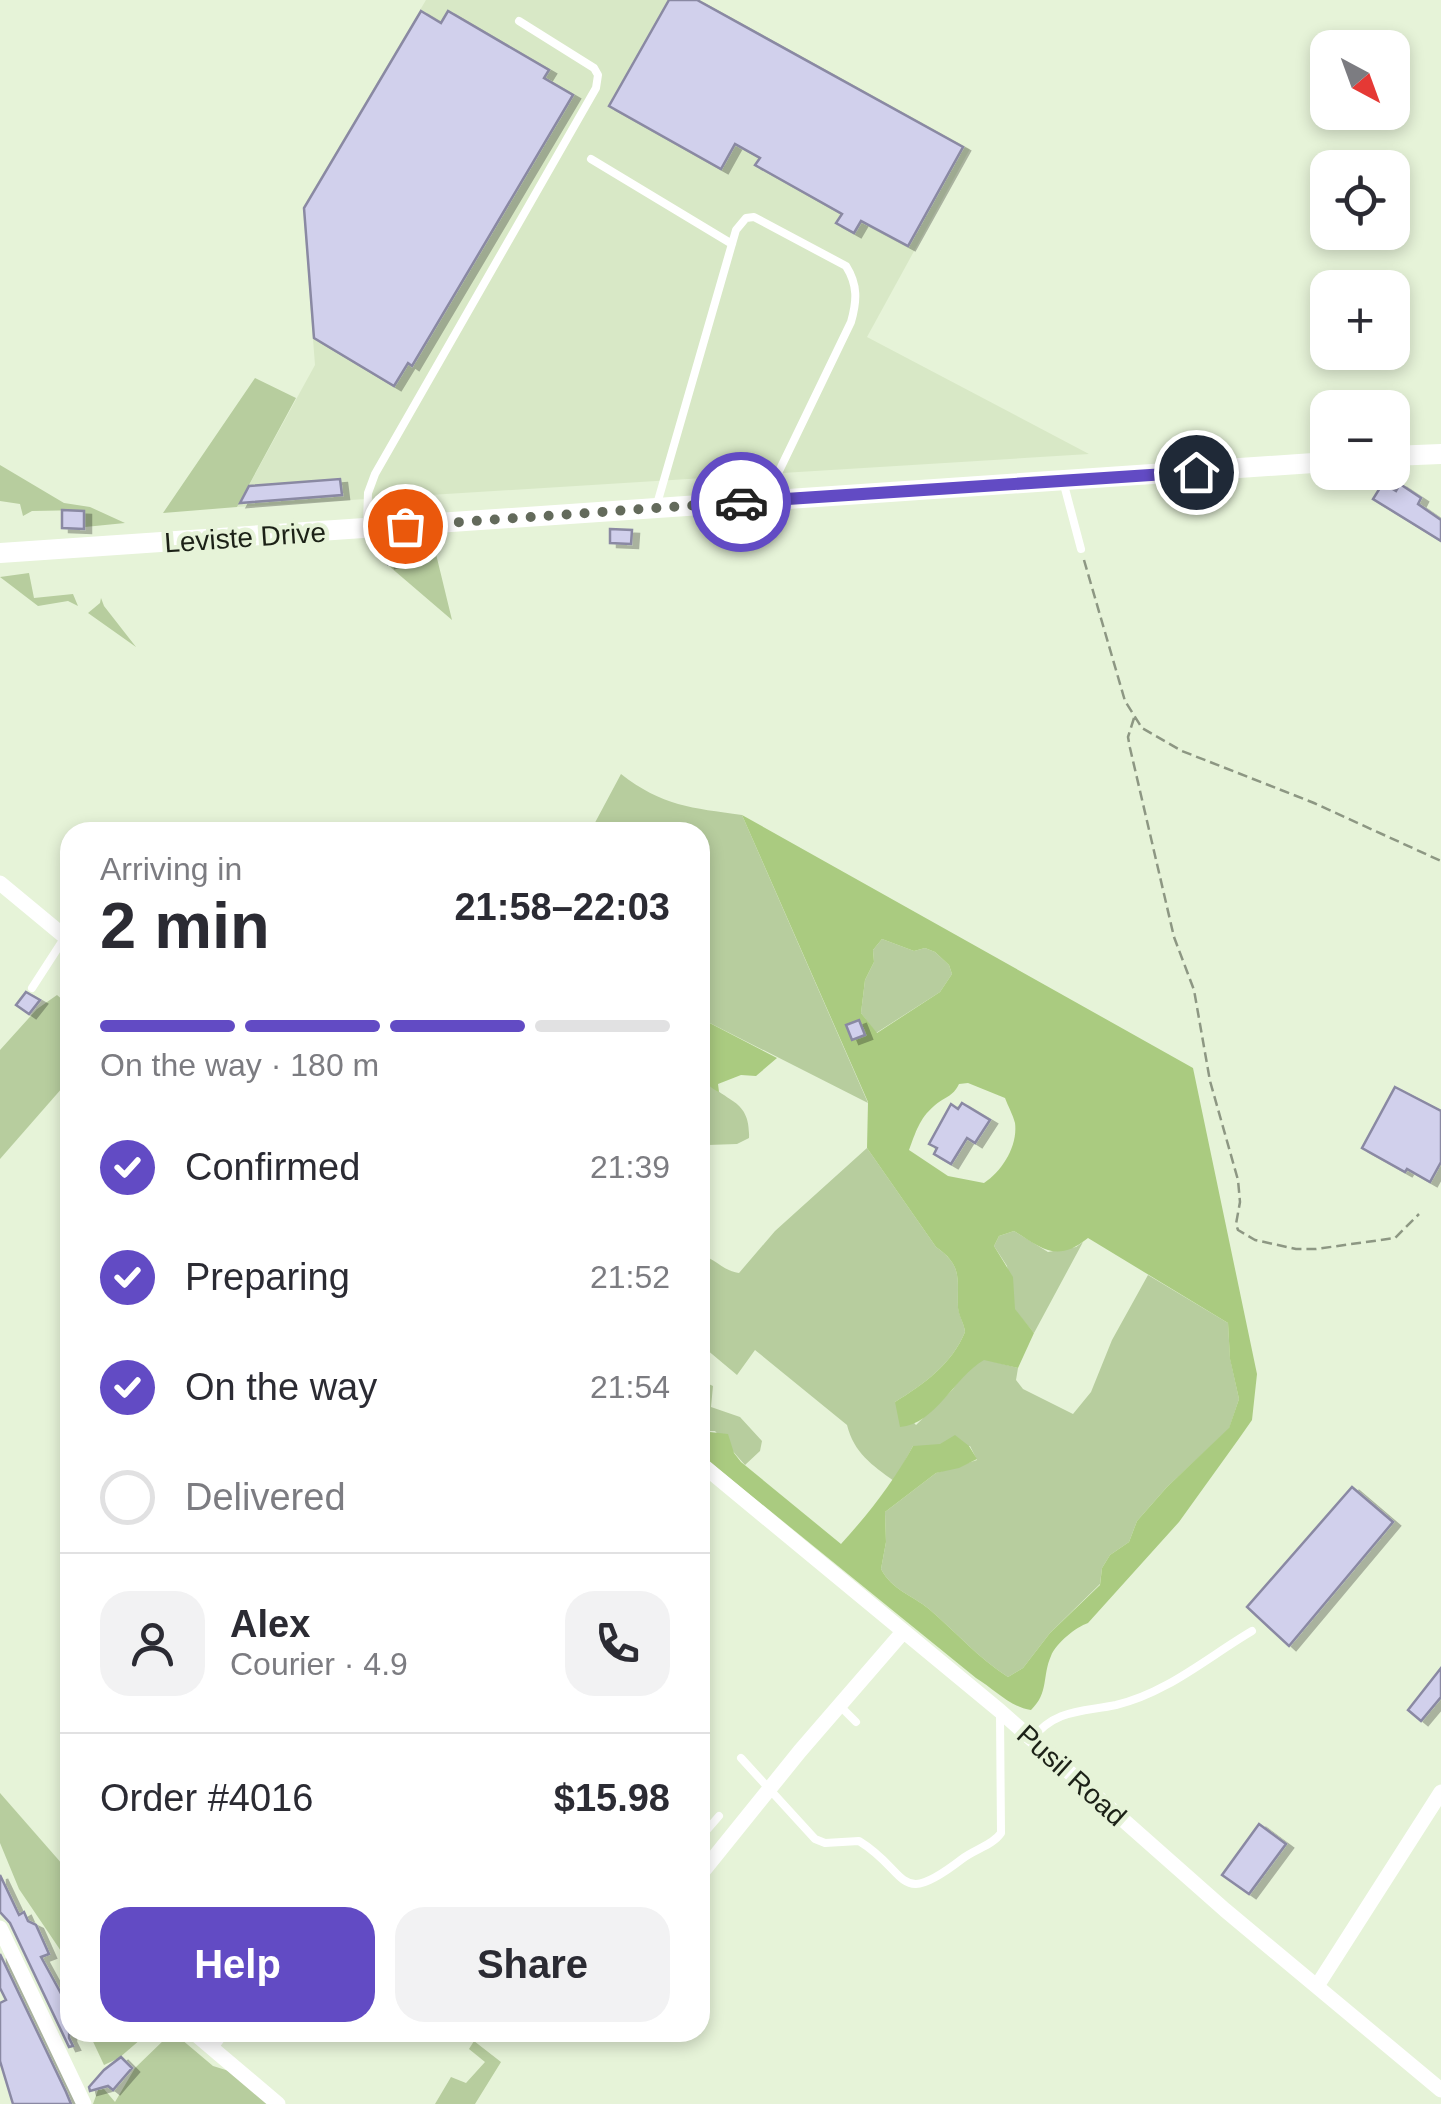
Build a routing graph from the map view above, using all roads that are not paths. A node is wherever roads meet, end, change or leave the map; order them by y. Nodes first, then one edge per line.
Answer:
1 (518, 21) dead end
2 (591, 159) dead end
3 (732, 244) junction
4 (1441, 454) edge
5 (1410, 455) edge
6 (1310, 463) edge
7 (1063, 481) junction
8 (765, 500) junction
9 (656, 508) junction
10 (366, 528) junction
11 (1081, 549) road end
12 (0, 553) edge
13 (0, 883) edge
14 (60, 932) edge
15 (60, 950) edge
16 (32, 988) dead end
17 (710, 1471) edge
18 (1252, 1631) dead end
19 (904, 1632) junction
20 (840, 1706) junction
21 (1000, 1711) junction
22 (856, 1722) dead end
23 (1032, 1740) junction
24 (741, 1758) dead end
25 (769, 1790) junction
26 (1441, 1792) edge
27 (718, 1816) dead end
28 (710, 1826) edge
29 (710, 1838) edge
30 (726, 1844) junction
31 (710, 1864) edge
32 (0, 1928) edge
33 (1317, 1986) junction
34 (203, 2042) edge
35 (219, 2042) edge
36 (212, 2051) junction
37 (1441, 2090) edge
38 (84, 2104) edge
39 (278, 2104) edge

1 - 10 lane
2 - 3 lane
3 - 8 lane
3 - 9 lane
4 - 5 main road
6 - 7 main road, Leviste Drive
7 - 8 main road, Leviste Drive
7 - 11 lane
8 - 9 main road, Leviste Drive
9 - 10 main road, Leviste Drive
10 - 12 main road, Leviste Drive
13 - 14 street
15 - 16 lane
17 - 19 street, Pusil Road
18 - 23 lane
19 - 20 street
19 - 21 street, Pusil Road
20 - 22 lane
20 - 25 street
21 - 23 street, Pusil Road
21 - 25 lane
23 - 33 street, Pusil Road
24 - 25 lane
25 - 30 street
26 - 33 street
27 - 28 lane
29 - 30 lane
30 - 31 street
32 - 38 street
33 - 37 street, Pusil Road
34 - 36 street
35 - 36 lane
36 - 39 street

